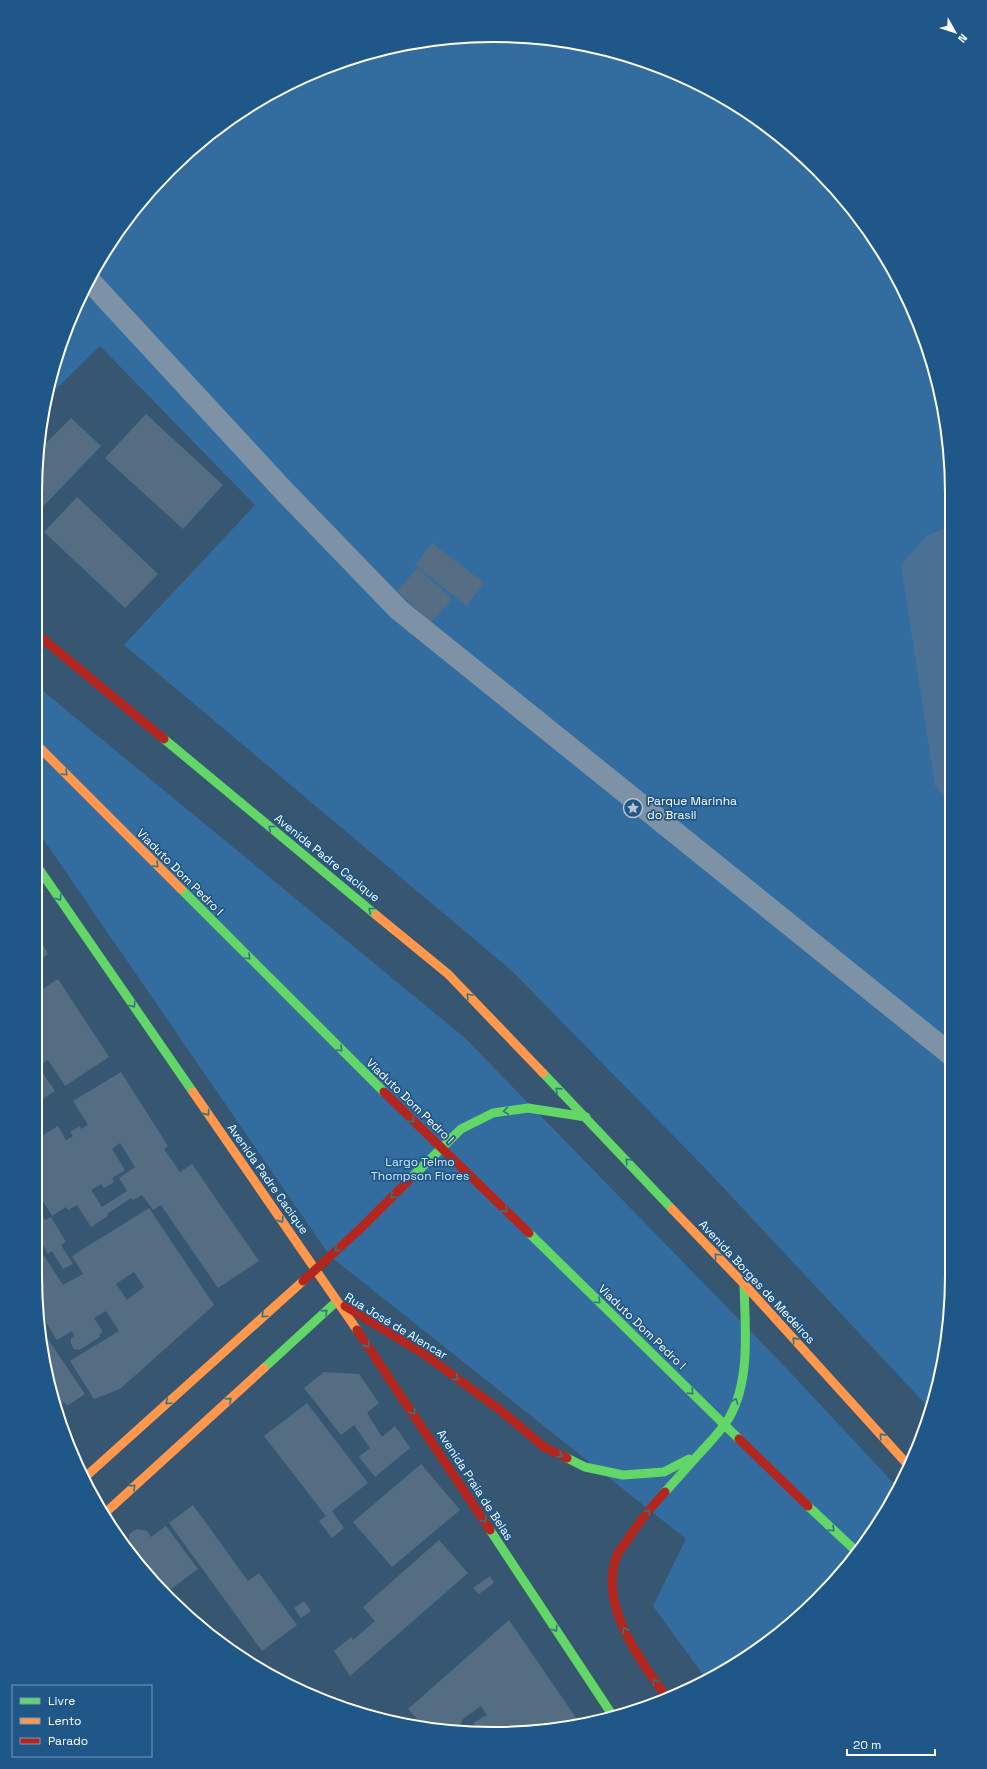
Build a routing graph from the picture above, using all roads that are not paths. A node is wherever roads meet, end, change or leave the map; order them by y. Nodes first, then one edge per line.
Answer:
1 (94, 285) edge
2 (42, 638) edge
3 (42, 751) edge
4 (42, 873) edge
5 (945, 1050) edge
6 (586, 1117) junction
7 (315, 1269) junction
8 (744, 1284) junction
9 (337, 1301) junction
10 (697, 1455) junction
11 (905, 1461) edge
12 (89, 1474) edge
13 (108, 1510) edge
14 (853, 1548) edge
15 (664, 1694) edge
16 (610, 1712) edge

1 - 5 street
6 -> 2 main road, Avenida Padre Cacique
3 -> 14 main road, Viaduto Dom Pedro I, bridge
4 -> 7 main road, Avenida Padre Cacique
6 -> 7 main road
8 -> 6 main road, Avenida Borges de Medeiros
7 - 9 main road, Avenida Praia de Belas
7 -> 12 main road
10 -> 8 main road
11 -> 8 main road, Avenida Borges de Medeiros
9 -> 10 main road, Rua José de Alencar
13 -> 9 main road, Rua José de Alencar
9 -> 16 main road, Avenida Praia de Belas
15 -> 10 main road

